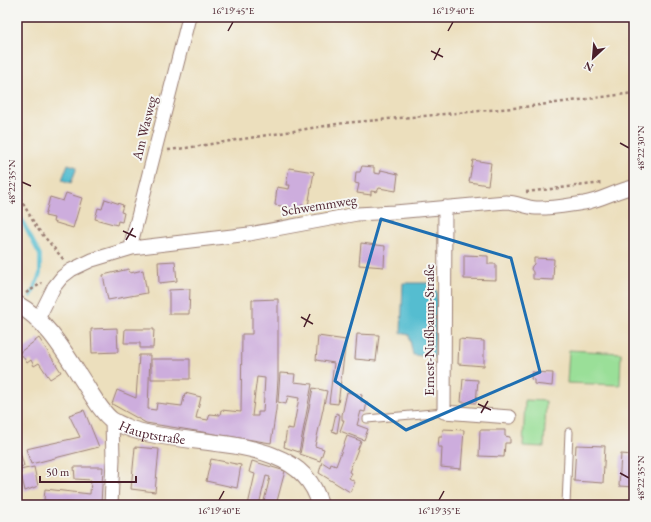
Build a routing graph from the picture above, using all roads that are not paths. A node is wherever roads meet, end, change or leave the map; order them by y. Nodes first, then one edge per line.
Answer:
1 (189, 17) edge
2 (634, 187) edge
3 (445, 207) junction
4 (132, 248) junction
5 (22, 299) edge
6 (38, 318) junction
7 (444, 412) junction
8 (510, 417) dead end
9 (367, 419) dead end
10 (112, 420) junction
11 (569, 432) dead end
12 (111, 505) edge
13 (320, 505) edge
14 (566, 505) edge

1 - 4 street, Am Wasweg
2 - 3 street, Schwemmweg
3 - 4 street, Schwemmweg
3 - 7 street, Ernest-Nußbaum-Straße
4 - 6 street, Schwemmweg
5 - 6 street, Hauptstraße
6 - 10 street, Hauptstraße
7 - 8 street, Ernest-Nußbaum-Straße
7 - 9 lane
10 - 12 street
10 - 13 street, Hauptstraße
11 - 14 lane

